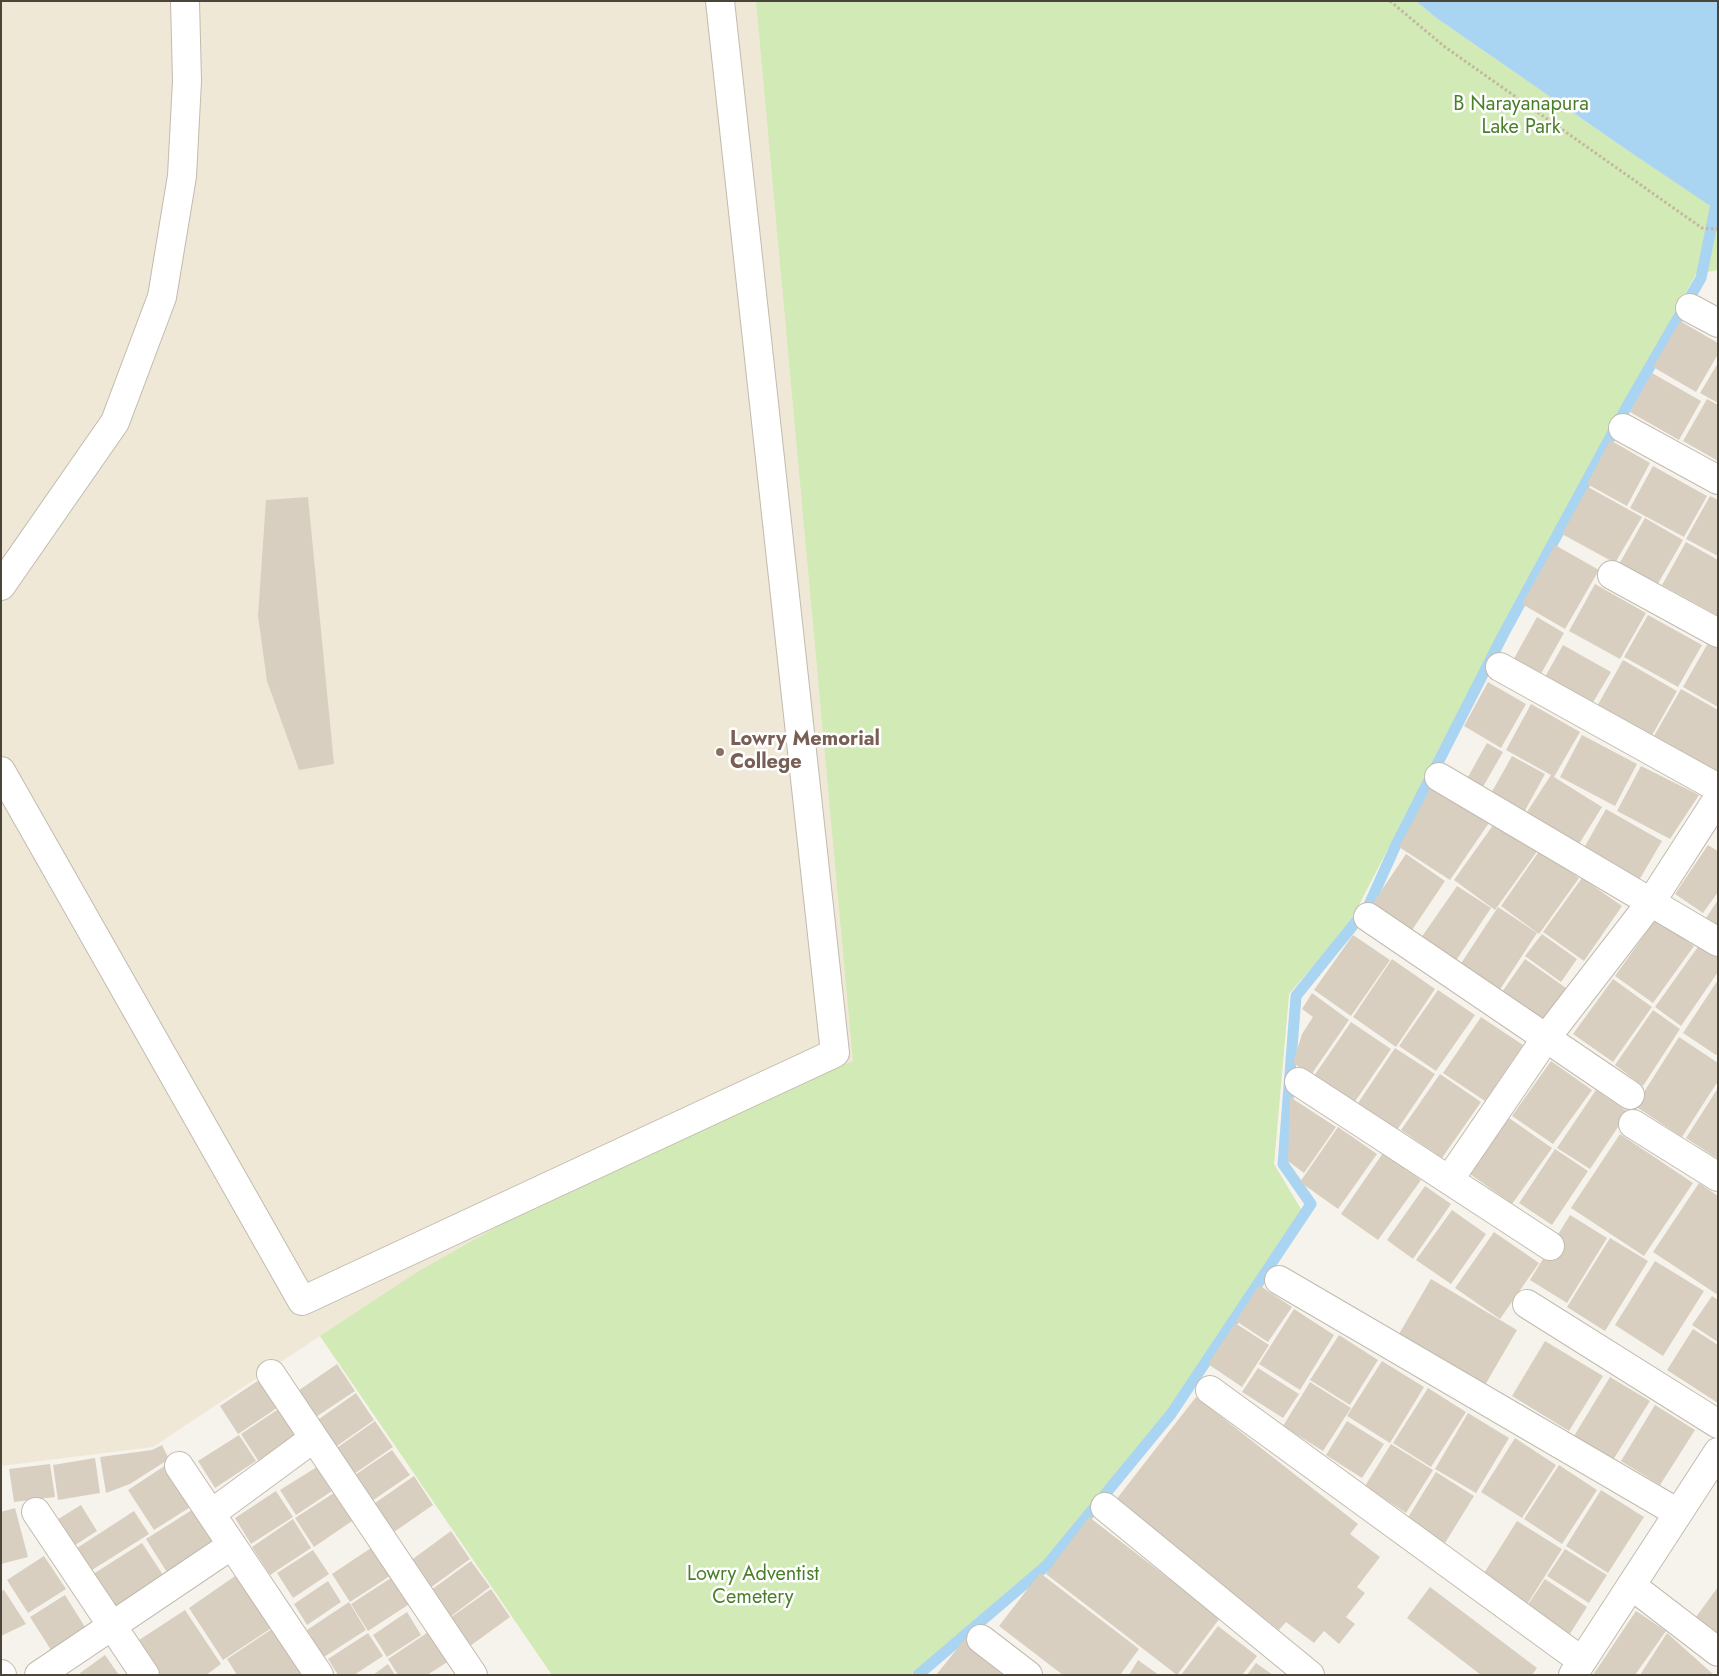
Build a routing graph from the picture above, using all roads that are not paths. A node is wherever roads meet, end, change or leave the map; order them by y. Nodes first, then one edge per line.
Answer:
1 (185, 1) edge
2 (720, 1) edge
3 (1690, 308) dead end
4 (1718, 323) edge
5 (1623, 428) dead end
6 (1718, 480) edge
7 (1612, 575) dead end
8 (1, 586) edge
9 (1718, 633) edge
10 (1500, 668) dead end
11 (1, 771) edge
12 (1439, 777) dead end
13 (1718, 788) edge
14 (1718, 798) edge
15 (1651, 902) junction
16 (1368, 917) dead end
17 (1718, 942) edge
18 (1546, 1038) junction
19 (1299, 1082) dead end
20 (1630, 1095) dead end
21 (1633, 1124) dead end
22 (1718, 1177) edge
23 (1449, 1180) junction
24 (1550, 1246) dead end
25 (1279, 1280) dead end
26 (1527, 1304) dead end
27 (271, 1374) dead end
28 (1210, 1390) dead end
29 (1718, 1424) edge
30 (314, 1438) junction
31 (1718, 1452) edge
32 (179, 1466) dead end
33 (1105, 1507) dead end
34 (36, 1512) dead end
35 (212, 1513) junction
36 (1678, 1513) junction
37 (232, 1545) junction
38 (1632, 1586) junction
39 (112, 1626) junction
40 (981, 1638) dead end
41 (1718, 1652) edge
42 (1578, 1668) edge
43 (39, 1675) edge
44 (145, 1675) edge
45 (319, 1675) edge
46 (473, 1675) edge
47 (1028, 1675) edge
48 (1310, 1675) edge

1 - 8 street
2 - 11 street
3 - 4 street
5 - 6 street
7 - 9 street
10 - 13 street
12 - 15 street
14 - 15 street
15 - 17 street
15 - 18 street
16 - 18 street
18 - 20 street
18 - 23 street
19 - 23 street
21 - 22 street
23 - 24 street
25 - 36 street
26 - 29 street
27 - 30 street
28 - 42 street
30 - 35 street
30 - 46 street
31 - 36 street
32 - 35 street
33 - 48 street
34 - 39 street
35 - 37 street
36 - 38 street
37 - 39 street
37 - 45 street
38 - 41 street
38 - 42 street
39 - 43 street
39 - 44 street
40 - 47 street

